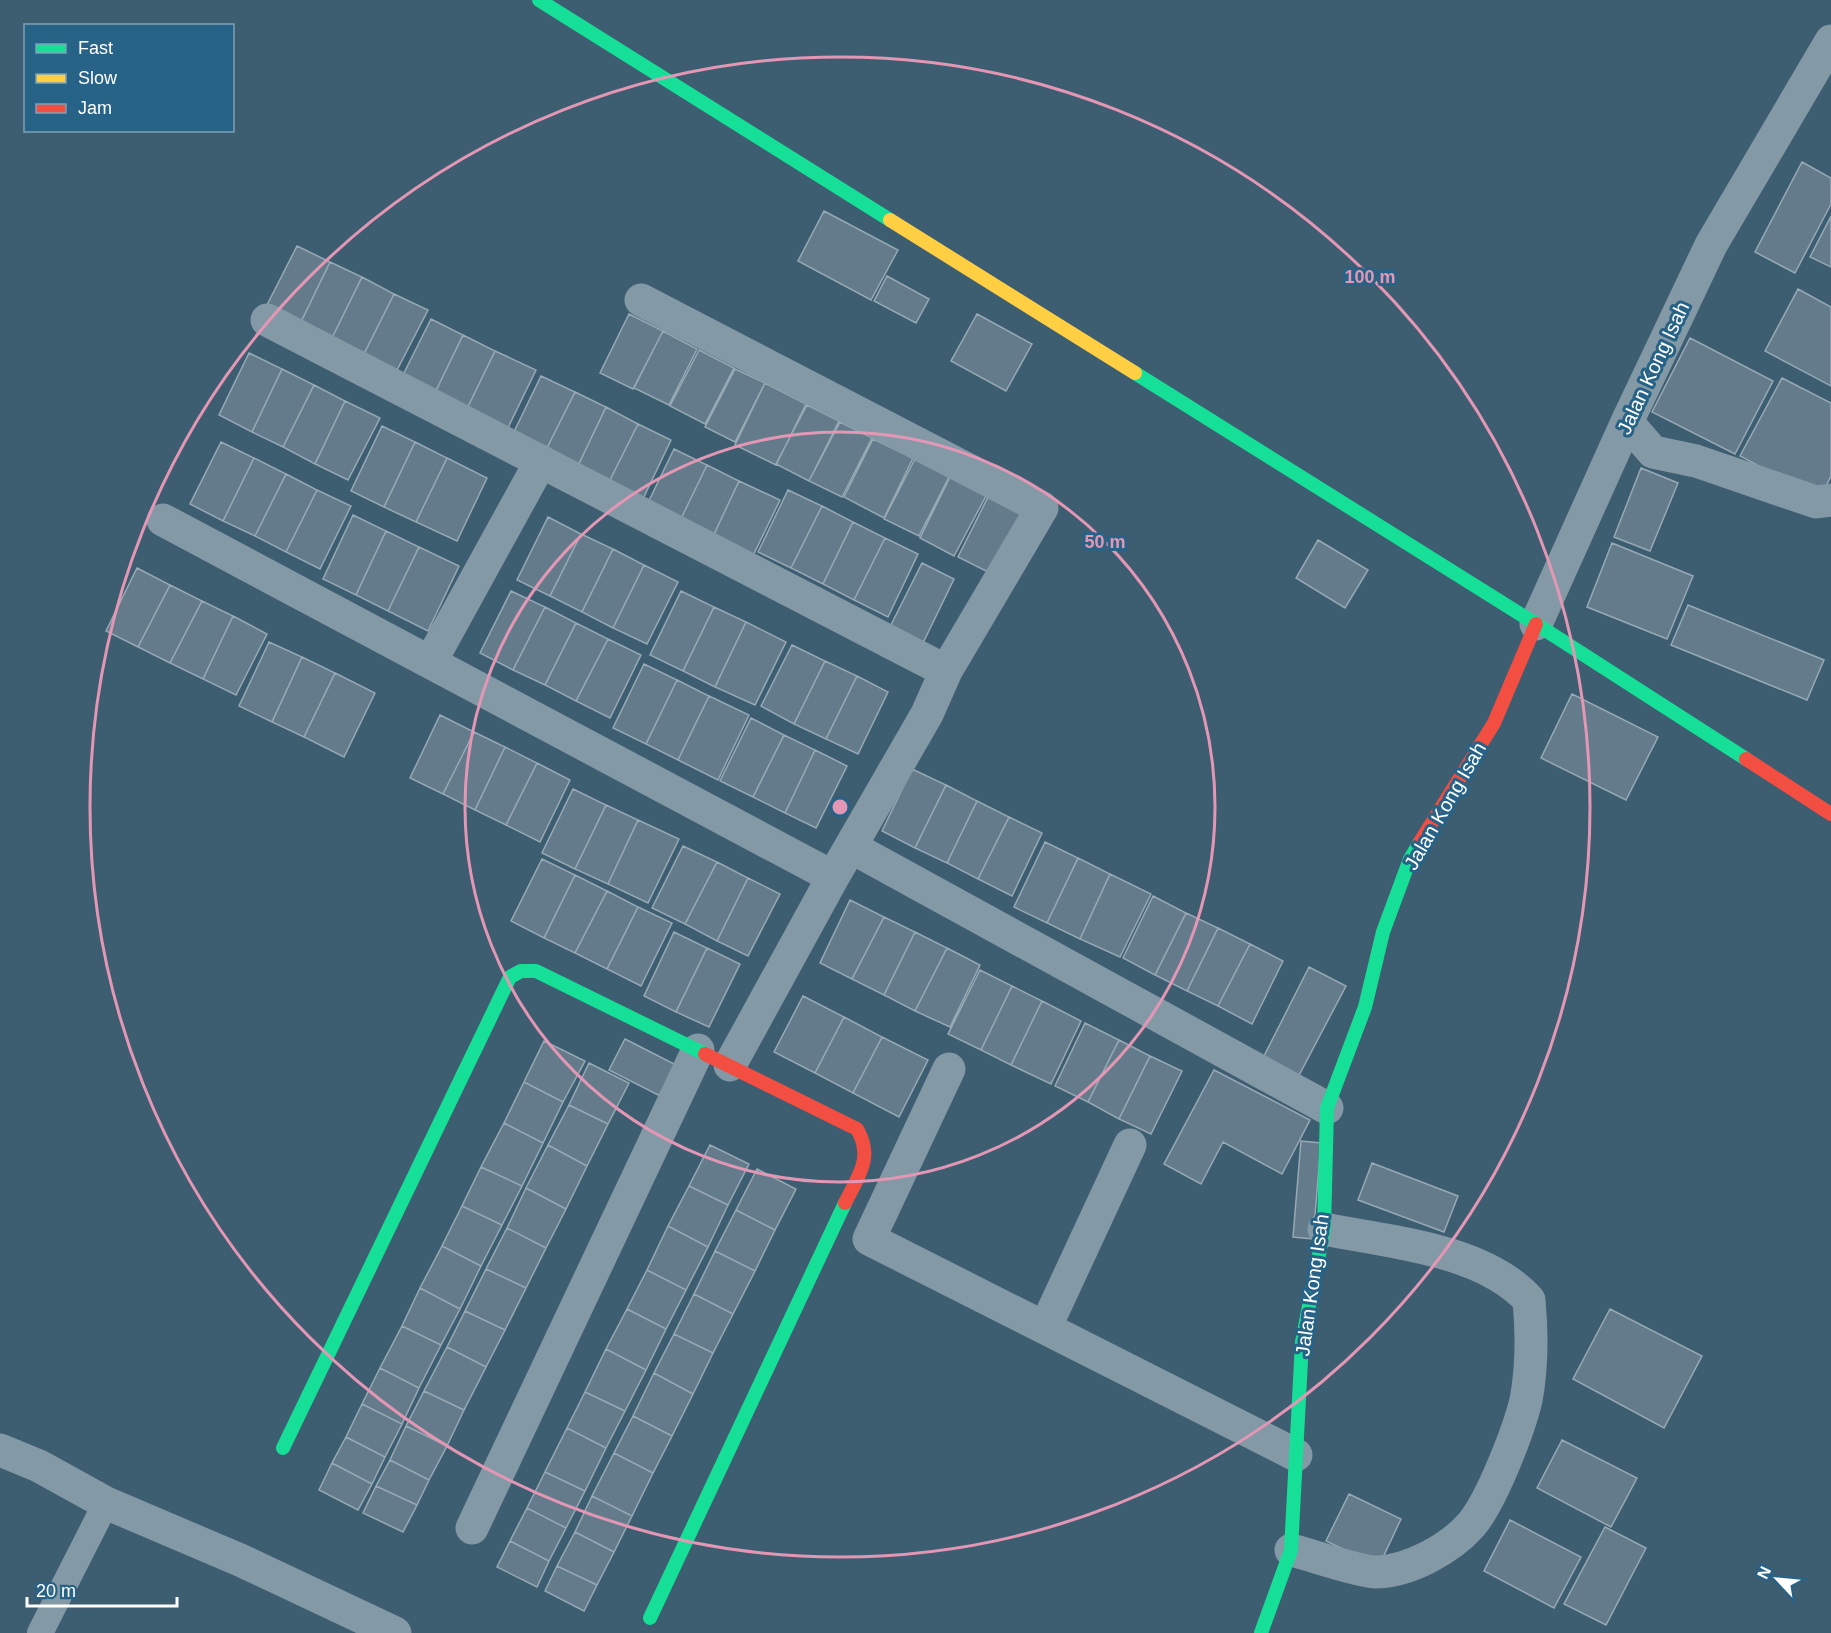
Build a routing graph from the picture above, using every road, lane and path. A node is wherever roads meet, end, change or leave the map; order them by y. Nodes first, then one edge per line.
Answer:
1 (539, 0) edge
2 (1831, 41) edge
3 (641, 300) dead end
4 (267, 320) dead end
5 (1627, 422) junction
6 (541, 461) junction
7 (1831, 500) edge
8 (163, 520) dead end
9 (1536, 624) junction
10 (431, 661) junction
11 (946, 671) junction
12 (1831, 814) edge
13 (851, 847) junction
14 (833, 877) junction
15 (698, 1050) junction
16 (730, 1065) junction
17 (949, 1069) dead end
18 (1327, 1108) junction
19 (1130, 1145) dead end
20 (1324, 1229) junction
21 (1045, 1328) junction
22 (283, 1449) dead end
23 (0, 1450) edge
24 (1296, 1455) junction
25 (106, 1503) junction
26 (472, 1528) dead end
27 (1291, 1550) junction
28 (650, 1618) dead end
29 (40, 1633) edge
30 (395, 1633) edge
31 (1261, 1633) edge

1 - 9 street
2 - 5 street, Jalan Kong Isah
3 - 11 street
4 - 6 street
5 - 7 street
5 - 9 street, Jalan Kong Isah
6 - 10 street
6 - 11 street
8 - 10 street
9 - 12 street
9 - 18 street, Jalan Kong Isah
10 - 14 street
11 - 13 street
13 - 14 street
13 - 18 street
14 - 16 street
15 - 16 street
15 - 22 street
15 - 26 street
16 - 28 street
17 - 21 street
18 - 20 street, Jalan Kong Isah
19 - 21 street
20 - 24 street, Jalan Kong Isah
20 - 27 street
21 - 24 street
23 - 25 street
24 - 27 street, Jalan Kong Isah
25 - 29 lane
25 - 30 street
27 - 31 street, Jalan Kong Isah

